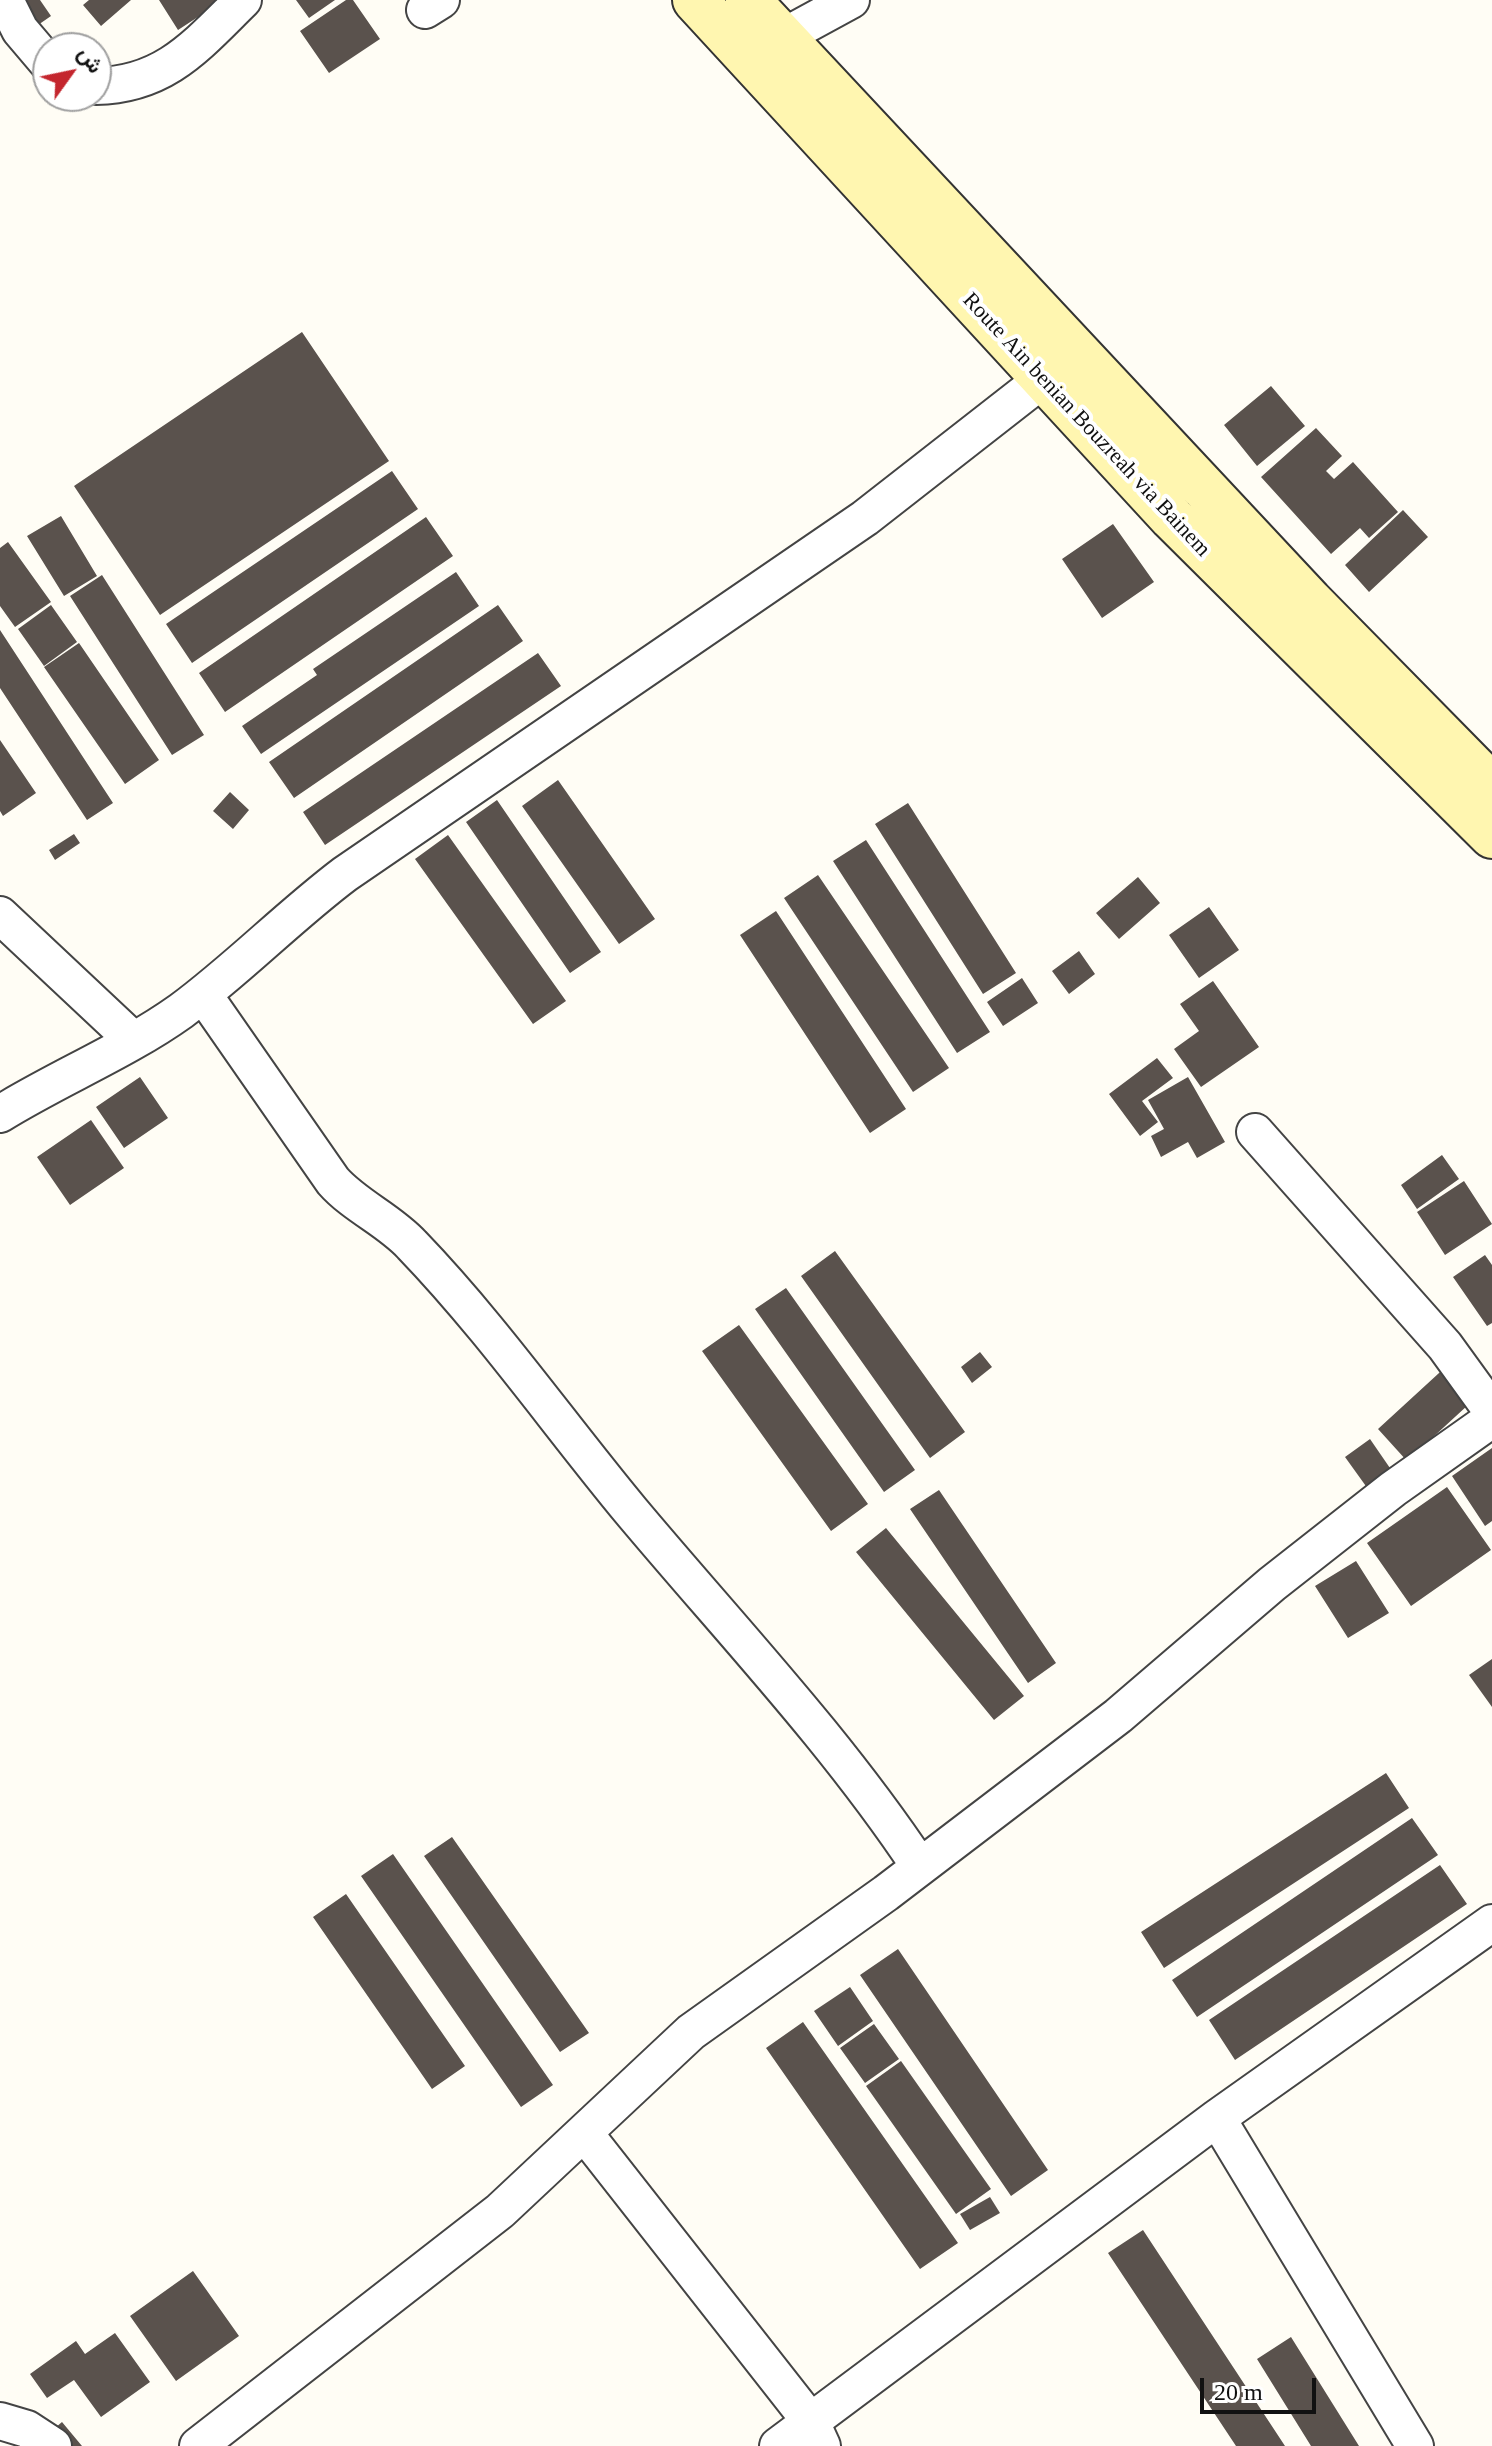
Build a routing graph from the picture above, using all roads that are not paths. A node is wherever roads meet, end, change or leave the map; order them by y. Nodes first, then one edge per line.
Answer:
1 (5, 0) edge
2 (243, 0) edge
3 (695, 0) edge
4 (748, 0) edge
5 (851, 0) edge
6 (783, 37) junction
7 (32, 44) edge
8 (112, 85) edge
9 (1058, 364) junction
10 (1492, 786) edge
11 (1492, 836) edge
12 (0, 915) edge
13 (203, 994) junction
14 (132, 1039) junction
15 (0, 1114) edge
16 (1255, 1132) dead end
17 (1492, 1411) edge
18 (1492, 1419) edge
19 (920, 1867) junction
20 (1492, 1923) edge
21 (1217, 2118) junction
22 (585, 2134) junction
23 (0, 2421) edge
24 (817, 2434) edge
25 (53, 2446) edge
26 (198, 2446) edge
27 (778, 2446) edge
28 (1415, 2446) edge

1 - 7 street
2 - 8 street
3 - 9 main road, Route Ain benian Bouzreah via Bainem
4 - 6 main road, Route Ain benian Bouzreah via Bainem
5 - 6 street
6 - 9 main road, Route Ain benian Bouzreah via Bainem
9 - 10 main road, Route Ain benian Bouzreah via Bainem
9 - 11 main road, Route Ain benian Bouzreah via Bainem
9 - 13 street
12 - 14 street
13 - 14 street
13 - 19 street
14 - 15 street
16 - 17 street
18 - 19 street
19 - 22 street
20 - 21 street
21 - 24 street
21 - 28 street
22 - 24 street
22 - 26 street
23 - 25 street
24 - 27 street

